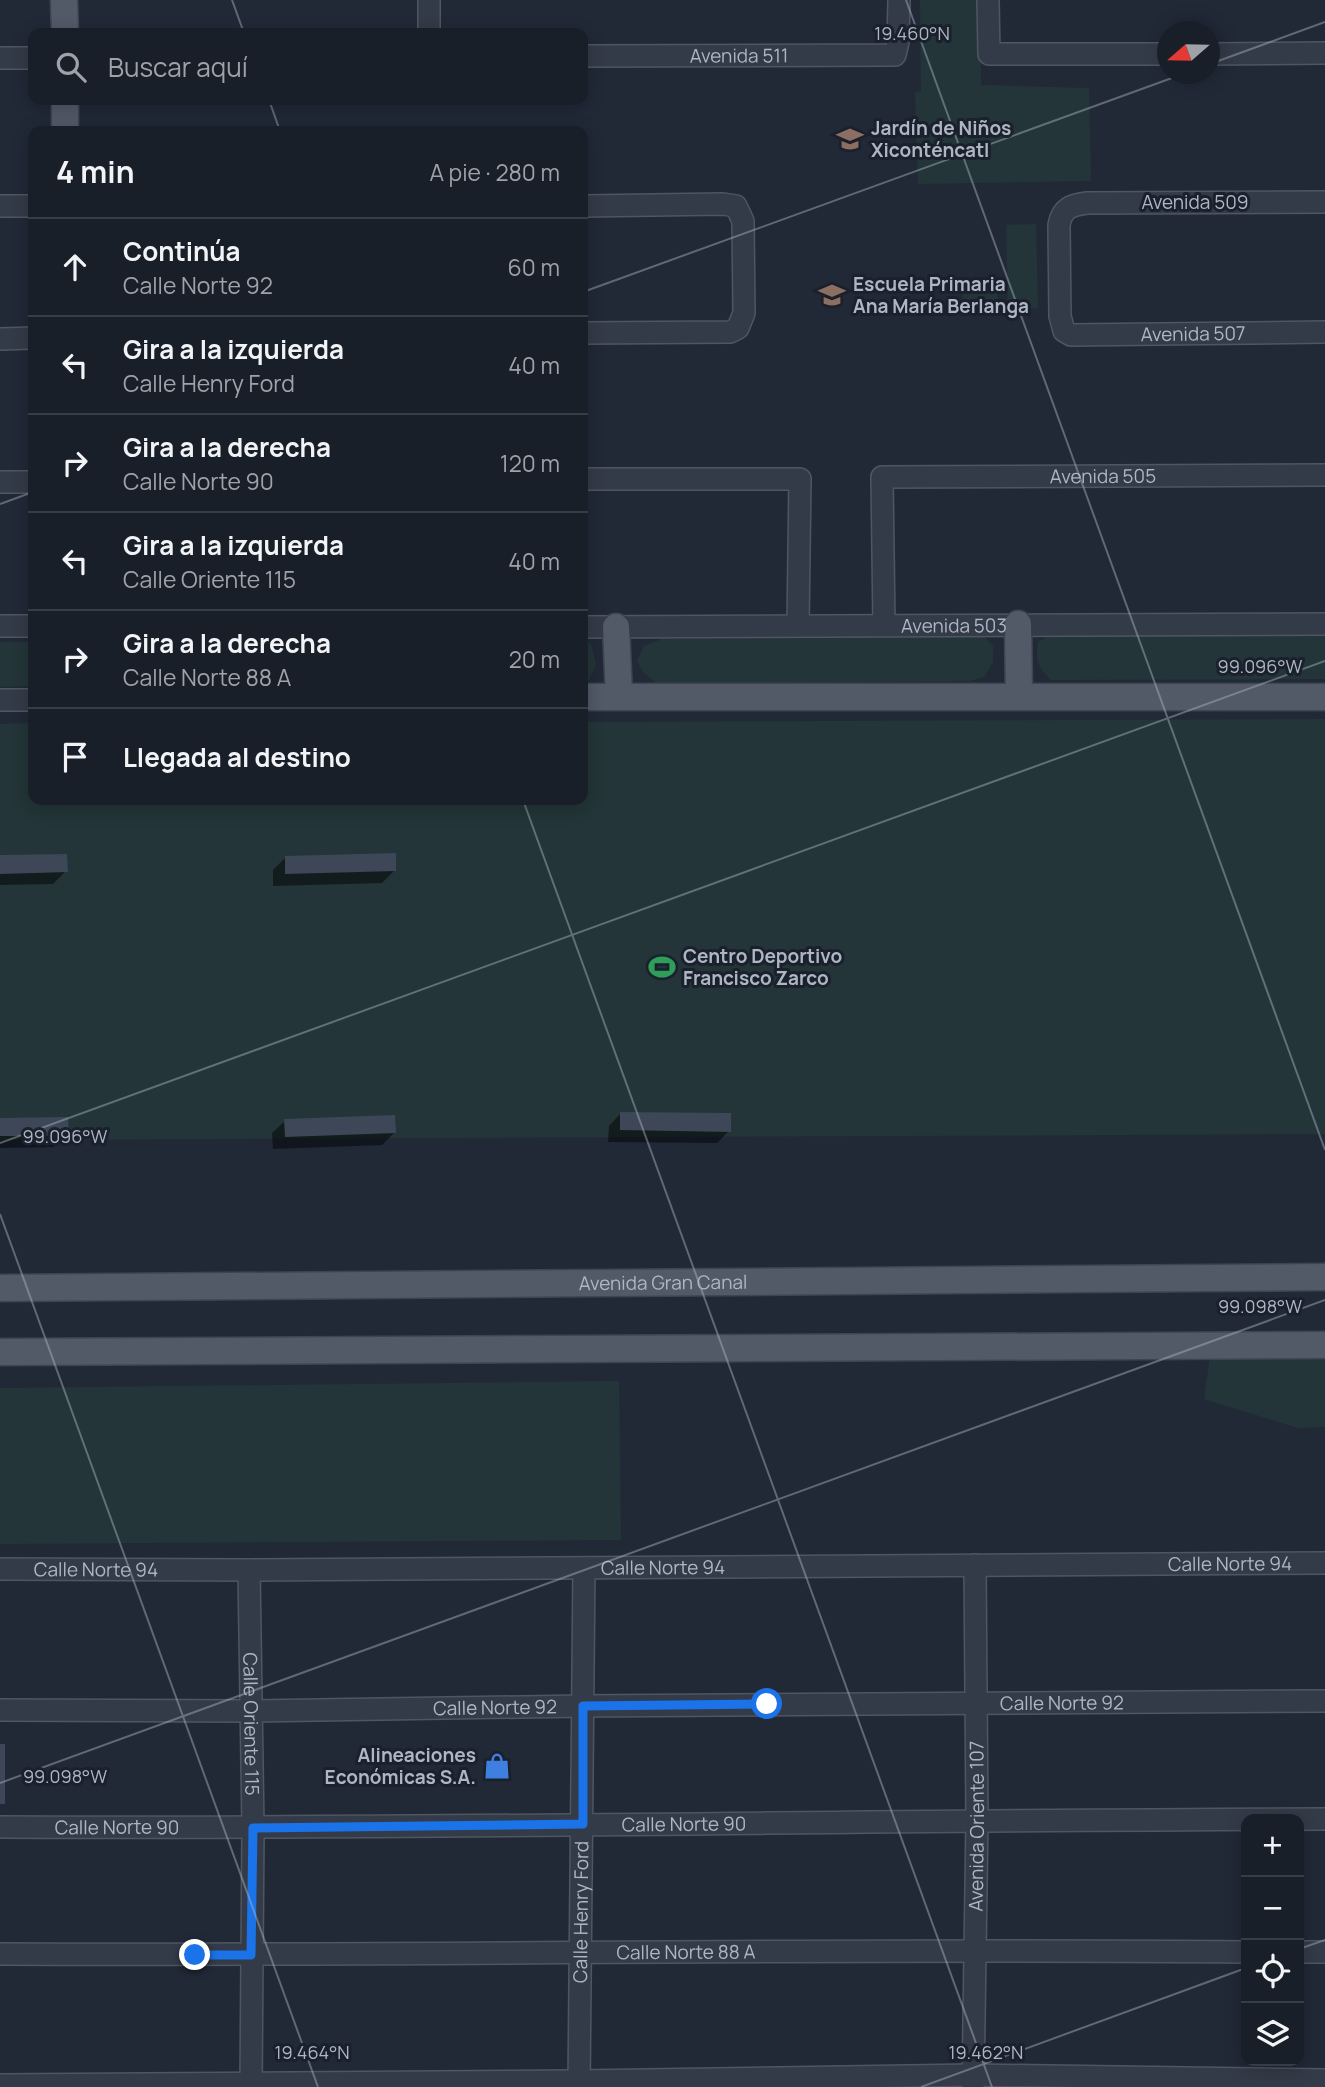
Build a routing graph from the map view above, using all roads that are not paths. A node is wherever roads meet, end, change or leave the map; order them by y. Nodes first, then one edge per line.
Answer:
1 (65, 0) edge
2 (429, 0) edge
3 (899, 0) edge
4 (988, 0) edge
5 (65, 28) edge
6 (429, 28) edge
7 (1325, 53) edge
8 (1157, 54) edge
9 (1220, 54) edge
10 (588, 56) edge
11 (0, 58) edge
12 (28, 58) edge
13 (65, 105) edge
14 (65, 126) edge
15 (1325, 202) edge
16 (28, 205) edge
17 (0, 206) edge
18 (588, 206) edge
19 (1064, 331) joint
20 (1325, 332) edge
21 (588, 333) edge
22 (28, 338) edge
23 (0, 339) edge
24 (1325, 475) edge
25 (588, 480) edge
26 (0, 482) edge
27 (28, 482) edge
28 (1018, 624) junction
29 (1325, 624) edge
30 (884, 625) junction
31 (0, 626) edge
32 (28, 626) edge
33 (798, 626) junction
34 (588, 627) edge
35 (616, 627) junction
36 (618, 696) junction
37 (1019, 696) junction
38 (588, 697) edge
39 (1325, 697) edge
40 (0, 700) edge
41 (28, 700) edge
42 (1325, 1277) edge
43 (0, 1288) edge
44 (1325, 1345) edge
45 (0, 1352) edge
46 (1325, 1563) edge
47 (975, 1565) junction
48 (584, 1568) junction
49 (0, 1569) edge
50 (249, 1570) junction
51 (1325, 1701) edge
52 (976, 1703) junction
53 (583, 1706) junction
54 (0, 1710) edge
55 (251, 1711) junction
56 (977, 1819) junction
57 (1325, 1819) edge
58 (583, 1824) junction
59 (0, 1827) edge
60 (253, 1828) junction
61 (974, 1950) junction
62 (1241, 1951) edge
63 (1304, 1952) edge
64 (1325, 1952) edge
65 (580, 1953) junction
66 (0, 1954) edge
67 (251, 1955) junction
68 (1325, 2080) edge
69 (973, 2081) edge
70 (579, 2084) edge
71 (0, 2085) edge
72 (251, 2085) edge

1 - 5 main road
2 - 6 street
3 - 10 street, Avenida 511
4 - 8 street
7 - 9 street
11 - 12 street
13 - 14 main road
15 - 19 street, Avenida 509
16 - 17 street
18 - 21 street
19 - 20 street, Avenida 507
22 - 23 street
24 - 30 street, Avenida 505
25 - 33 street
26 - 27 street
28 - 29 street, Avenida 503
28 - 30 street, Avenida 503
28 - 37 main road
30 - 33 street, Avenida 503
31 - 32 street
33 - 35 street, Avenida 503
34 - 35 street, Avenida 503
35 - 36 main road
36 - 37 main road
36 - 38 main road
37 - 39 main road
40 - 41 street
42 - 43 main road, Avenida Gran Canal
44 - 45 main road
46 - 47 street, Calle Norte 94
47 - 48 street, Calle Norte 94
47 - 52 street, Avenida Oriente 107
48 - 50 street, Calle Norte 94
48 - 53 street, Calle Henry Ford
49 - 50 street, Calle Norte 94
50 - 55 street, Calle Oriente 115
51 - 52 street, Calle Norte 92
52 - 53 street, Calle Norte 92
52 - 56 street, Avenida Oriente 107
53 - 55 street, Calle Norte 92
53 - 58 street, Calle Henry Ford
54 - 55 street, Calle Norte 92
55 - 60 street, Calle Oriente 115
56 - 57 street, Calle Norte 90
56 - 58 street, Calle Norte 90
56 - 61 street, Avenida Oriente 107
58 - 60 street, Calle Norte 90
58 - 65 street, Calle Henry Ford
59 - 60 street, Calle Norte 90
60 - 67 street, Calle Oriente 115
61 - 62 street, Calle Norte 88 A
61 - 65 street, Calle Norte 88 A
61 - 69 street, Avenida Oriente 107
63 - 64 street
65 - 67 street, Calle Norte 88 A
65 - 70 street, Calle Henry Ford
66 - 67 street, Calle Norte 88 A
67 - 72 street, Calle Oriente 115
68 - 69 street
69 - 70 street
70 - 72 street
71 - 72 street

